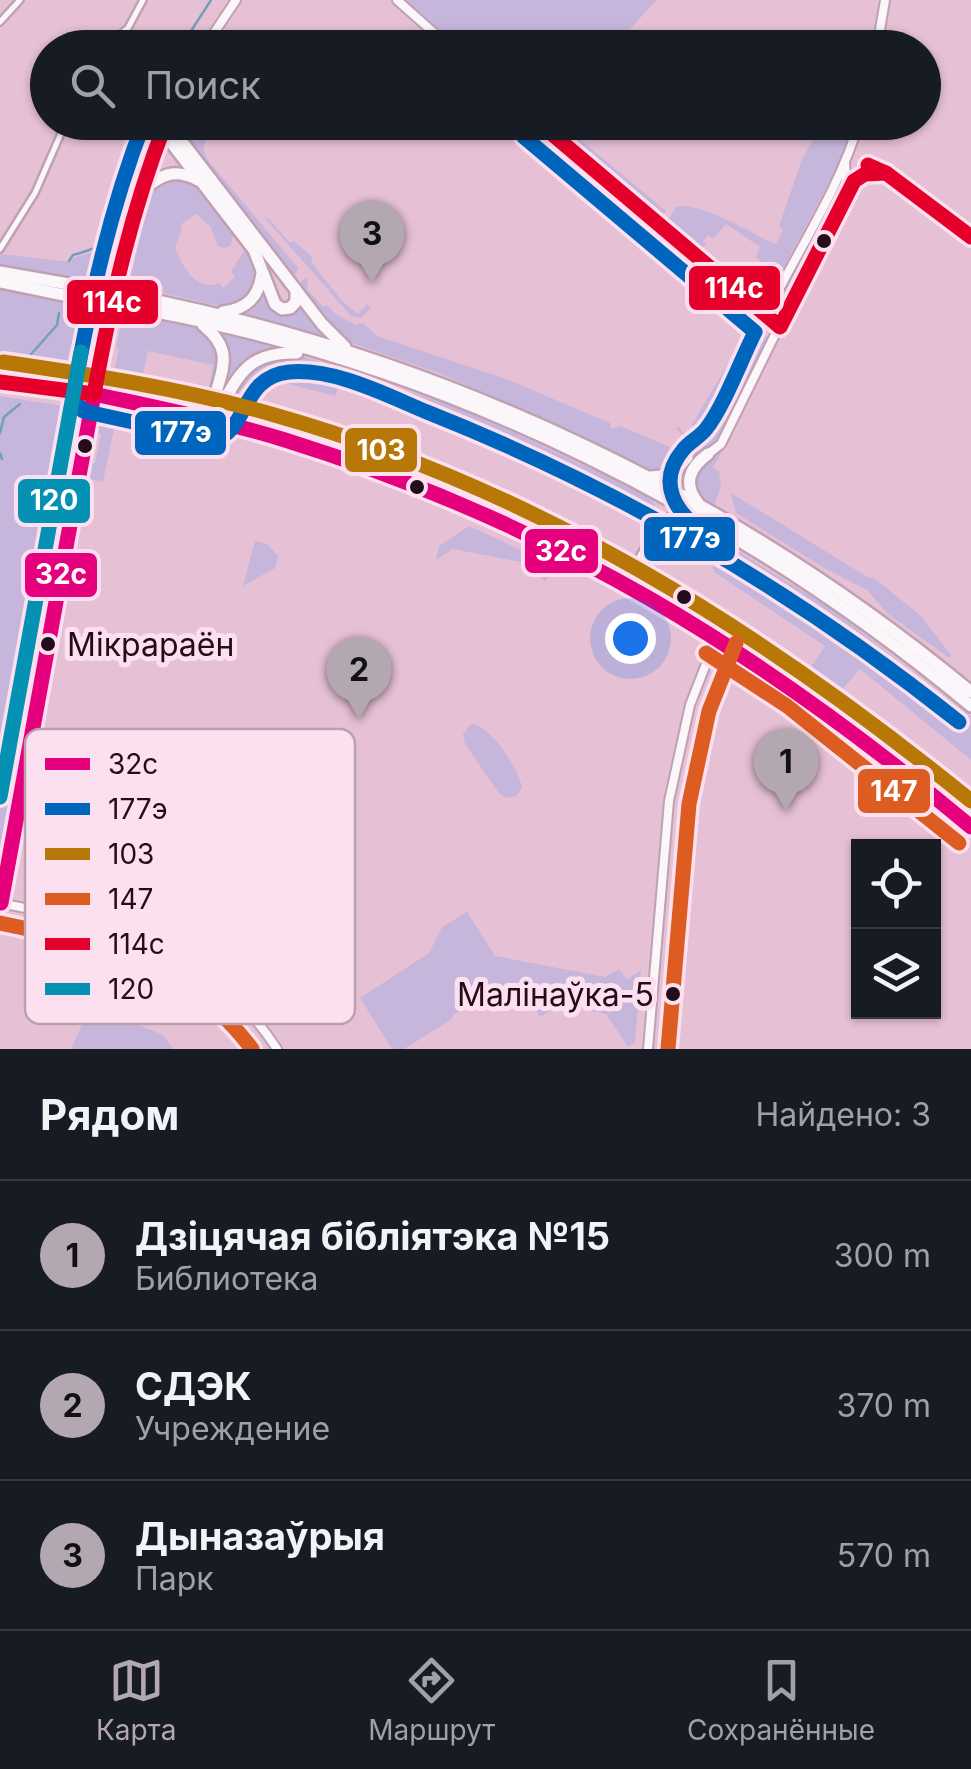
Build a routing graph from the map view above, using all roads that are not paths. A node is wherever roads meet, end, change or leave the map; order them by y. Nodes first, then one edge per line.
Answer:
1 (20, 0) edge
2 (143, 0) edge
3 (236, 0) edge
4 (397, 0) edge
5 (885, 0) edge
6 (0, 22) edge
7 (126, 30) edge
8 (216, 30) edge
9 (431, 30) edge
10 (879, 30) edge
11 (58, 140) edge
12 (160, 140) edge
13 (171, 140) edge
14 (181, 140) edge
15 (558, 140) edge
16 (853, 140) edge
17 (845, 162) junction
18 (201, 181) junction
19 (142, 193) junction
20 (0, 249) edge
21 (262, 269) junction
22 (0, 272) edge
23 (0, 282) edge
24 (296, 290) junction
25 (95, 295) junction
26 (152, 306) junction
27 (216, 313) junction
28 (766, 315) junction
29 (195, 320) junction
30 (780, 326) junction
31 (354, 352) junction
32 (317, 353) junction
33 (0, 382) edge
34 (94, 394) junction
35 (213, 420) junction
36 (708, 454) joint
37 (687, 457) joint
38 (647, 476) junction
39 (653, 492) junction
40 (690, 506) junction
41 (660, 529) junction
42 (629, 583) junction
43 (717, 636) junction
44 (971, 692) edge
45 (971, 706) edge
46 (32, 729) edge
47 (25, 769) edge
48 (971, 827) edge
49 (0, 905) edge
50 (25, 910) edge
51 (258, 1024) edge
52 (277, 1049) edge
53 (648, 1049) edge

1 - 6 street
2 - 7 street
3 - 8 main road
4 - 9 main road
5 - 10 main road
11 - 20 street
12 - 19 main road
13 - 18 highway
14 - 24 highway
15 - 28 main road
16 - 17 main road
17 - 28 main road
17 - 30 main road
18 - 19 highway
18 - 21 highway
19 - 34 main road
21 - 24 highway
21 - 27 highway
22 - 25 highway
23 - 25 highway
24 - 31 highway
25 - 26 highway, bridge
26 - 27 highway
26 - 29 highway
27 - 31 highway
28 - 30 main road
28 - 37 main road
29 - 32 highway
29 - 35 highway
30 - 36 main road
31 - 38 highway
32 - 35 highway
32 - 39 highway
33 - 34 main road
34 - 35 main road
34 - 46 main road
35 - 42 main road
36 - 40 highway
37 - 38 highway
38 - 40 highway
39 - 40 highway
39 - 41 highway
40 - 41 highway
40 - 44 highway
40 - 45 highway
41 - 42 highway
42 - 43 main road
43 - 48 main road
43 - 53 main road
47 - 49 main road
49 - 50 main road
51 - 52 main road

